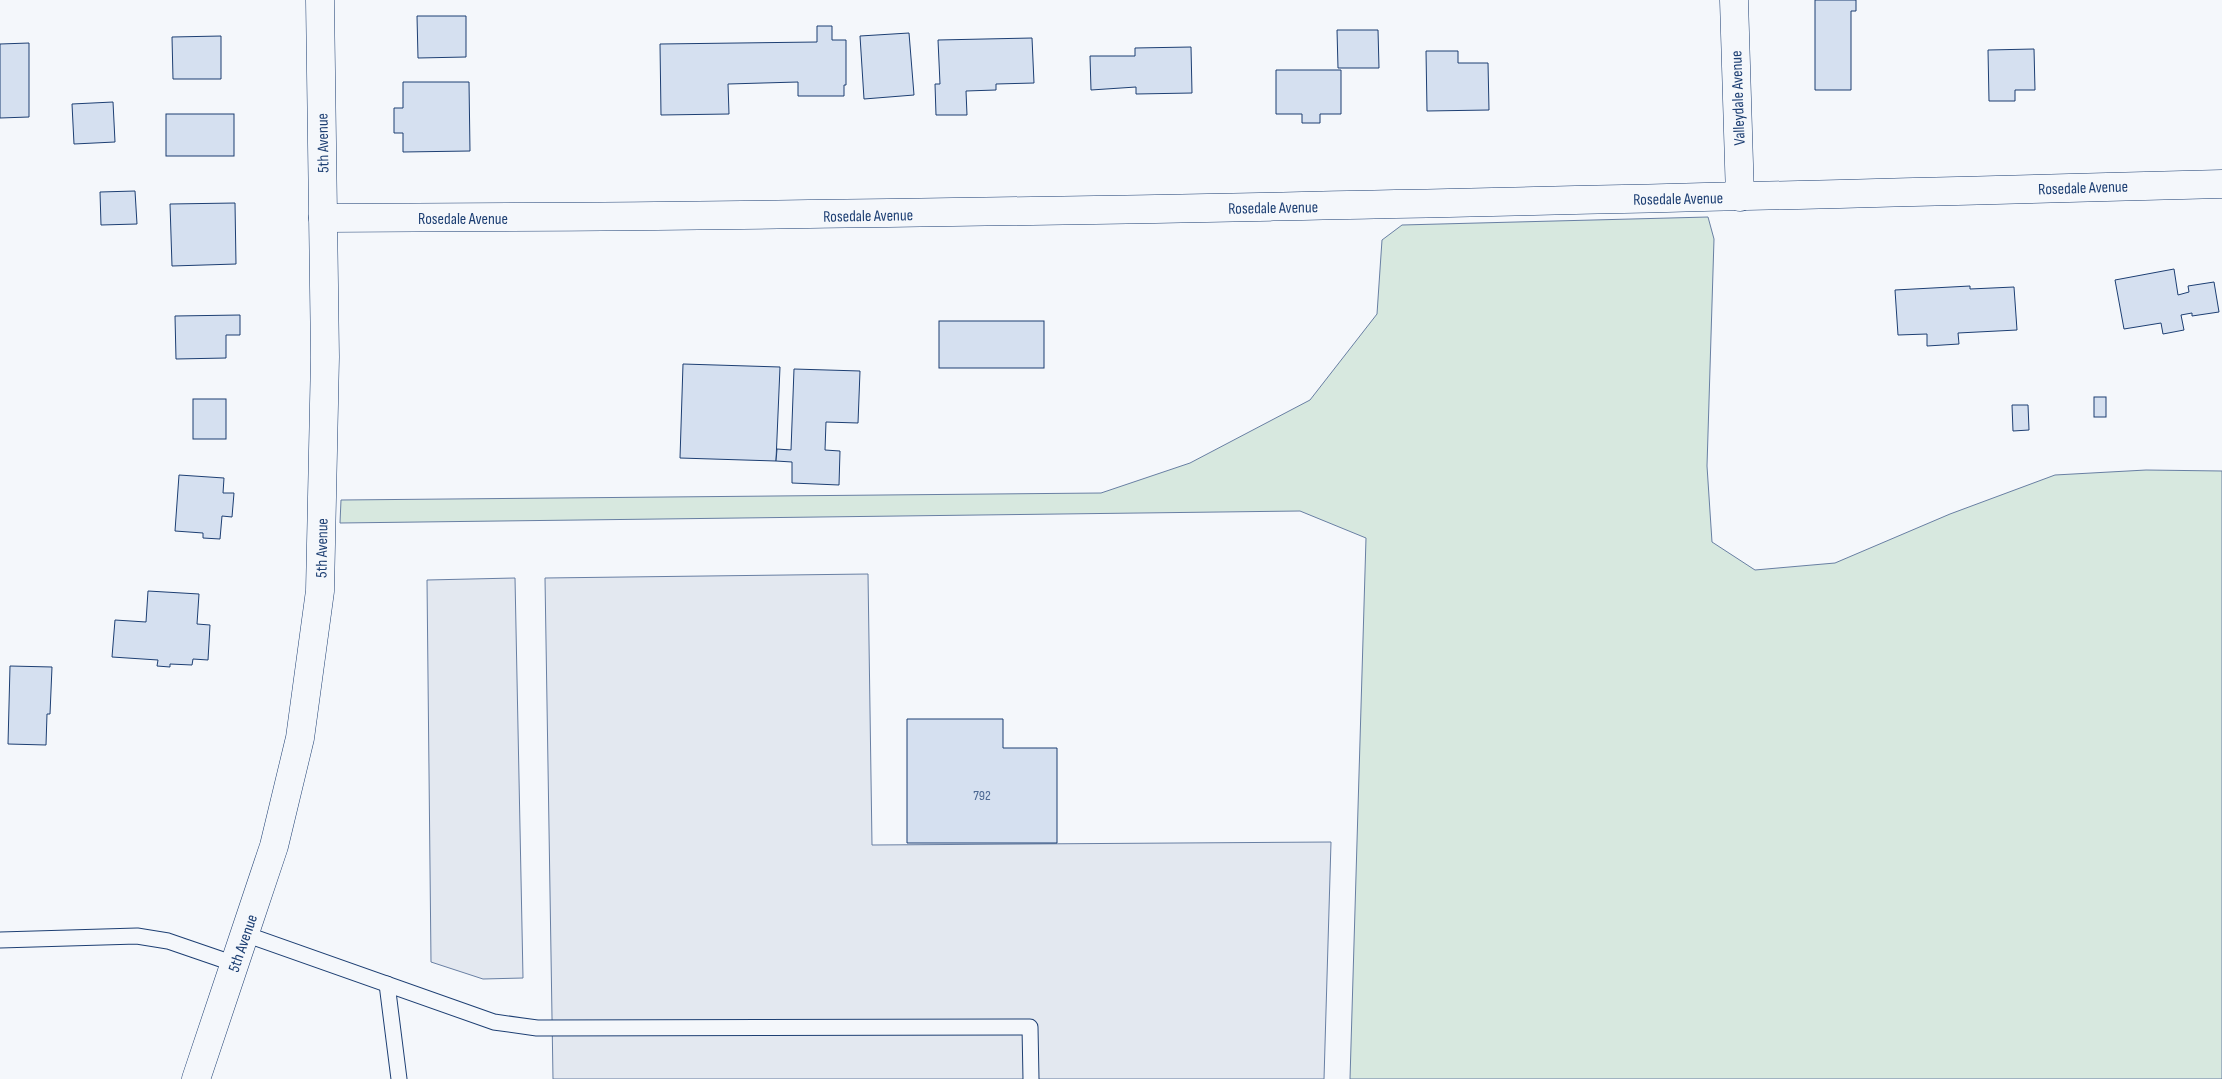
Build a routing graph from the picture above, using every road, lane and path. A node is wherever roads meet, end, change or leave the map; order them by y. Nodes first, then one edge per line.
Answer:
1 (320, 0) edge
2 (1734, 0) edge
3 (2222, 184) edge
4 (1740, 197) junction
5 (324, 218) junction
6 (245, 934) junction
7 (0, 940) edge
8 (234, 964) junction
9 (387, 984) junction
10 (196, 1079) edge
11 (399, 1079) edge
12 (1031, 1079) edge

1 - 5 street, 5th Avenue
2 - 4 street, Valleydale Avenue
3 - 4 street, Rosedale Avenue
4 - 5 street, Rosedale Avenue
5 - 6 street, 5th Avenue
6 - 8 street, 5th Avenue
6 - 9 lane
7 - 8 lane
8 - 10 street, 5th Avenue
9 - 11 lane
9 - 12 lane

